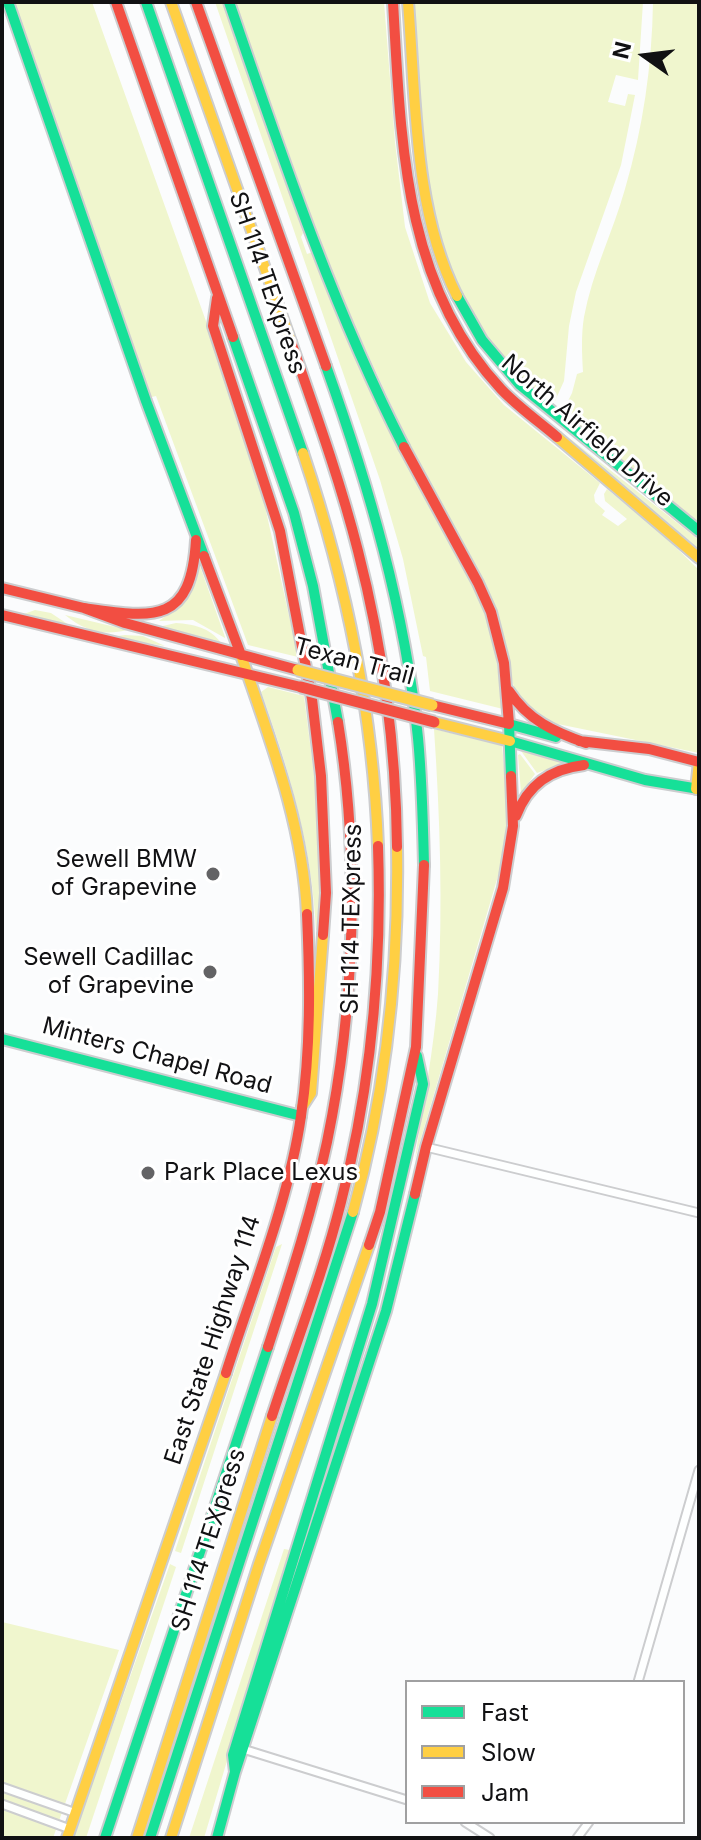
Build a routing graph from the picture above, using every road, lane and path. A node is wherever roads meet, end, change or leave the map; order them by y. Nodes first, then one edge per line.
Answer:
1 (8, 2) edge
2 (116, 2) edge
3 (146, 2) edge
4 (171, 2) edge
5 (196, 2) edge
6 (229, 2) edge
7 (393, 2) edge
8 (408, 2) edge
9 (218, 294) junction
10 (699, 531) edge
11 (197, 535) junction
12 (699, 558) edge
13 (2, 588) edge
14 (84, 608) junction
15 (2, 615) edge
16 (241, 655) junction
17 (248, 673) junction
18 (507, 688) junction
19 (509, 724) junction
20 (510, 741) junction
21 (586, 743) junction
22 (699, 762) edge
23 (594, 764) junction
24 (698, 789) edge
25 (513, 826) junction
26 (2, 1039) edge
27 (416, 1047) junction
28 (301, 1112) junction
29 (426, 1147) junction
30 (699, 1213) edge
31 (699, 1470) edge
32 (639, 1680) edge
33 (243, 1749) junction
34 (235, 1772) junction
35 (2, 1787) edge
36 (405, 1799) edge
37 (2, 1804) edge
38 (76, 1813) junction
39 (468, 1824) edge
40 (68, 1833) edge
41 (105, 1838) edge
42 (137, 1838) edge
43 (150, 1838) edge
44 (171, 1838) edge
45 (217, 1838) edge
46 (490, 1838) edge

1 - 11 main road, East State Highway 114
2 - 9 main road
3 - 42 main road, SH 114 TEXpress
4 - 43 main road, SH 114 TEXpress
5 - 27 main road
6 - 18 main road
7 - 12 main road, North Airfield Drive
8 - 10 main road, North Airfield Drive
9 - 28 main road
9 - 41 main road
11 - 14 main road
11 - 16 main road, East State Highway 114
13 - 14 main road, Texan Trail
14 - 16 main road, Texan Trail
15 - 17 main road, Texan Trail
16 - 17 main road, East State Highway 114
16 - 19 main road, Texan Trail, bridge
17 - 20 main road, Texan Trail, bridge
17 - 28 main road, East State Highway 114
18 - 19 main road
18 - 21 main road
19 - 20 main road
19 - 21 main road, Texan Trail
20 - 23 main road, Texan Trail
20 - 25 main road
21 - 22 main road, Texan Trail
22 - 24 main road
23 - 24 main road, Texan Trail
23 - 25 main road
25 - 29 main road
26 - 28 main road, Minters Chapel Road
27 - 34 main road
27 - 44 main road
28 - 38 main road, East State Highway 114
29 - 30 street
29 - 33 main road
31 - 32 street
33 - 34 main road
33 - 36 street
34 - 45 main road
35 - 38 street
37 - 40 street
38 - 40 main road, East State Highway 114
39 - 46 street

